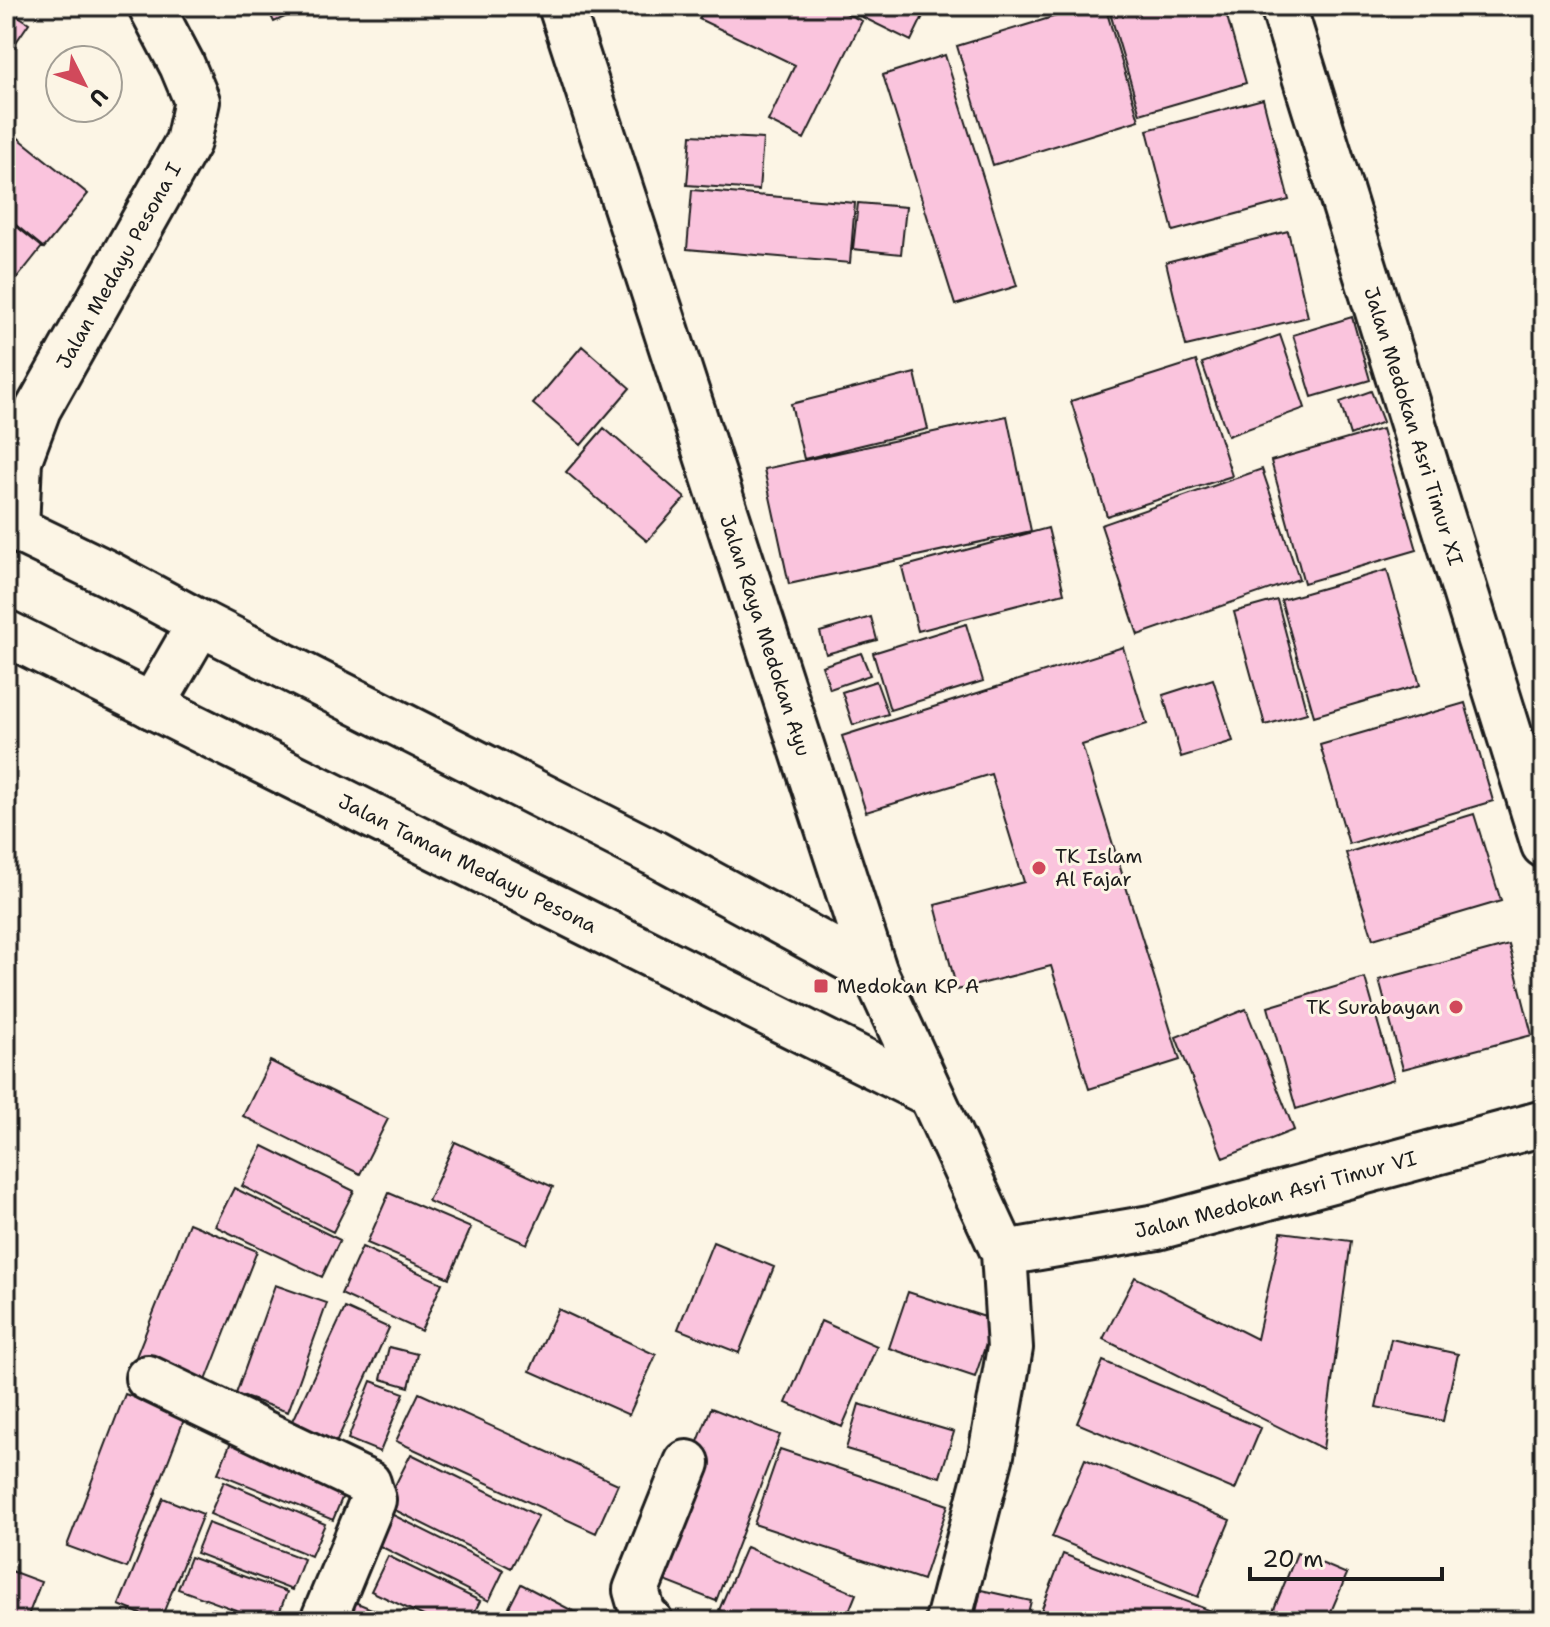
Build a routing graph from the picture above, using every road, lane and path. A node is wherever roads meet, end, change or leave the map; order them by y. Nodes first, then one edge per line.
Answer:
1 (151, 6) edge
2 (561, 6) edge
3 (1283, 6) edge
4 (11, 536) edge
5 (200, 623) junction
6 (6, 633) edge
7 (152, 706) junction
8 (1544, 845) edge
9 (875, 973) junction
10 (930, 1094) junction
11 (1544, 1123) edge
12 (1004, 1253) junction
13 (148, 1378) dead end
14 (687, 1463) dead end
15 (323, 1621) edge
16 (650, 1621) edge
17 (948, 1621) edge

1 - 4 street, Jalan Medayu Pesona I
2 - 9 street, Jalan Raya Medokan Ayu
3 - 8 street, Jalan Medokan Asri Timur XI
4 - 5 street
5 - 7 street
5 - 9 street
6 - 7 street, Jalan Taman Medayu Pesona
7 - 10 street, Jalan Taman Medayu Pesona
9 - 10 street, Jalan Raya Medokan Ayu
10 - 12 street, Jalan Raya Medokan Ayu
11 - 12 street, Jalan Medokan Asri Timur VI
12 - 17 street
13 - 15 street
14 - 16 street

